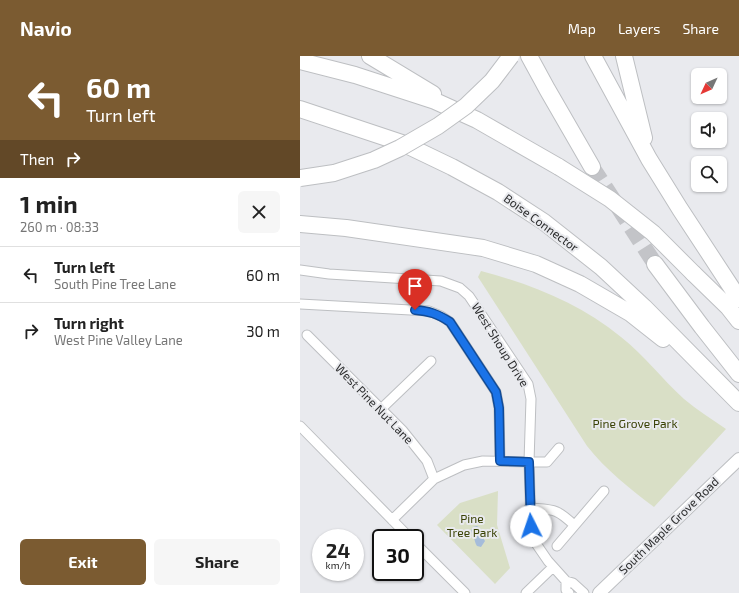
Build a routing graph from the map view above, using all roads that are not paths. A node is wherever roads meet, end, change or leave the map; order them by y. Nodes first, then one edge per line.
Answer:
1 (370, 56) edge
2 (511, 56) edge
3 (529, 56) edge
4 (593, 56) edge
5 (624, 56) edge
6 (300, 61) edge
7 (300, 109) edge
8 (477, 120) junction
9 (649, 159) junction
10 (592, 167) tunnel mouth
11 (300, 178) edge
12 (300, 224) edge
13 (655, 264) tunnel mouth
14 (300, 270) edge
15 (739, 299) edge
16 (300, 304) edge
17 (739, 321) edge
18 (307, 335) dead end
19 (431, 361) dead end
20 (739, 374) edge
21 (712, 377) junction
22 (739, 403) edge
23 (381, 410) junction
24 (300, 426) edge
25 (559, 448) dead end
26 (739, 459) edge
27 (500, 461) junction
28 (529, 462) junction
29 (434, 479) junction
30 (604, 491) dead end
31 (529, 508) junction
32 (392, 520) junction
33 (574, 525) junction
34 (401, 529) edge
35 (557, 546) dead end
36 (424, 552) edge
37 (553, 567) junction
38 (566, 581) junction
39 (464, 593) edge
40 (526, 593) edge
41 (569, 593) edge
42 (584, 593) edge
43 (599, 593) edge

1 - 8 highway
2 - 11 highway, bridge
3 - 10 highway
4 - 9 highway
5 - 9 highway
6 - 8 highway
7 - 21 highway, Boise Connector
8 - 17 highway, bridge
9 - 15 highway
12 - 21 highway
13 - 20 highway
14 - 28 street, West Shoup Drive
16 - 27 street
18 - 23 street, West Pine Nut Lane
19 - 23 street
21 - 22 highway, Boise Connector
23 - 29 street, West Pine Nut Lane
24 - 32 street
25 - 28 street
26 - 43 main road, South Maple Grove Road
27 - 28 street
27 - 29 street
28 - 31 street, West Shoup Drive
29 - 32 street
30 - 33 street
31 - 33 street
31 - 37 street, West Shoup Drive
32 - 34 street
33 - 35 street
36 - 39 street
37 - 38 street, West Shoup Drive
37 - 40 street
38 - 41 street
38 - 42 street

